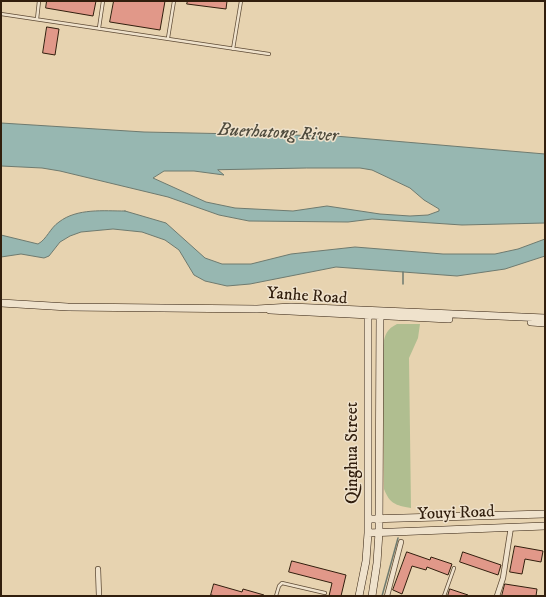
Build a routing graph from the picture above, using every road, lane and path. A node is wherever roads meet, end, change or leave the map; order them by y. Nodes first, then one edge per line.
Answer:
1 (39, 1) edge
2 (103, 1) edge
3 (174, 1) edge
4 (241, 1) edge
5 (1, 14) edge
6 (37, 19) junction
7 (99, 28) junction
8 (168, 38) junction
9 (233, 49) junction
10 (269, 54) dead end
11 (1, 303) edge
12 (368, 313) junction
13 (380, 313) junction
14 (545, 318) edge
15 (545, 323) edge
16 (545, 514) edge
17 (379, 518) junction
18 (368, 519) junction
19 (545, 526) edge
20 (511, 527) junction
21 (379, 532) junction
22 (368, 533) junction
23 (401, 542) dead end
24 (454, 568) dead end
25 (98, 569) dead end
26 (325, 593) dead end
27 (99, 596) edge
28 (276, 596) edge
29 (359, 596) edge
30 (372, 596) edge
31 (387, 596) edge
32 (444, 596) edge
33 (497, 596) edge

1 - 6 lane
2 - 7 lane
3 - 8 lane
4 - 9 lane
5 - 6 lane
6 - 7 lane
7 - 8 lane
8 - 9 lane
9 - 10 lane
11 - 12 main road, Yanhe Road
12 - 13 main road, Yanhe Road
12 - 18 main road, Qinghua Street
13 - 14 main road, Yanhe Road
13 - 15 main road, Yanhe Road
13 - 17 main road, Qinghua Street
16 - 17 main road, Youyi Road
17 - 18 main road, Youyi Road
17 - 21 main road, Qinghua Street
18 - 22 main road, Qinghua Street
19 - 20 main road, Youyi Road
20 - 21 main road, Youyi Road
20 - 33 street
21 - 22 main road, Youyi Road
21 - 30 main road, Qinghua Street
22 - 29 main road, Qinghua Street
23 - 31 street
24 - 32 lane
25 - 27 street
26 - 28 lane

